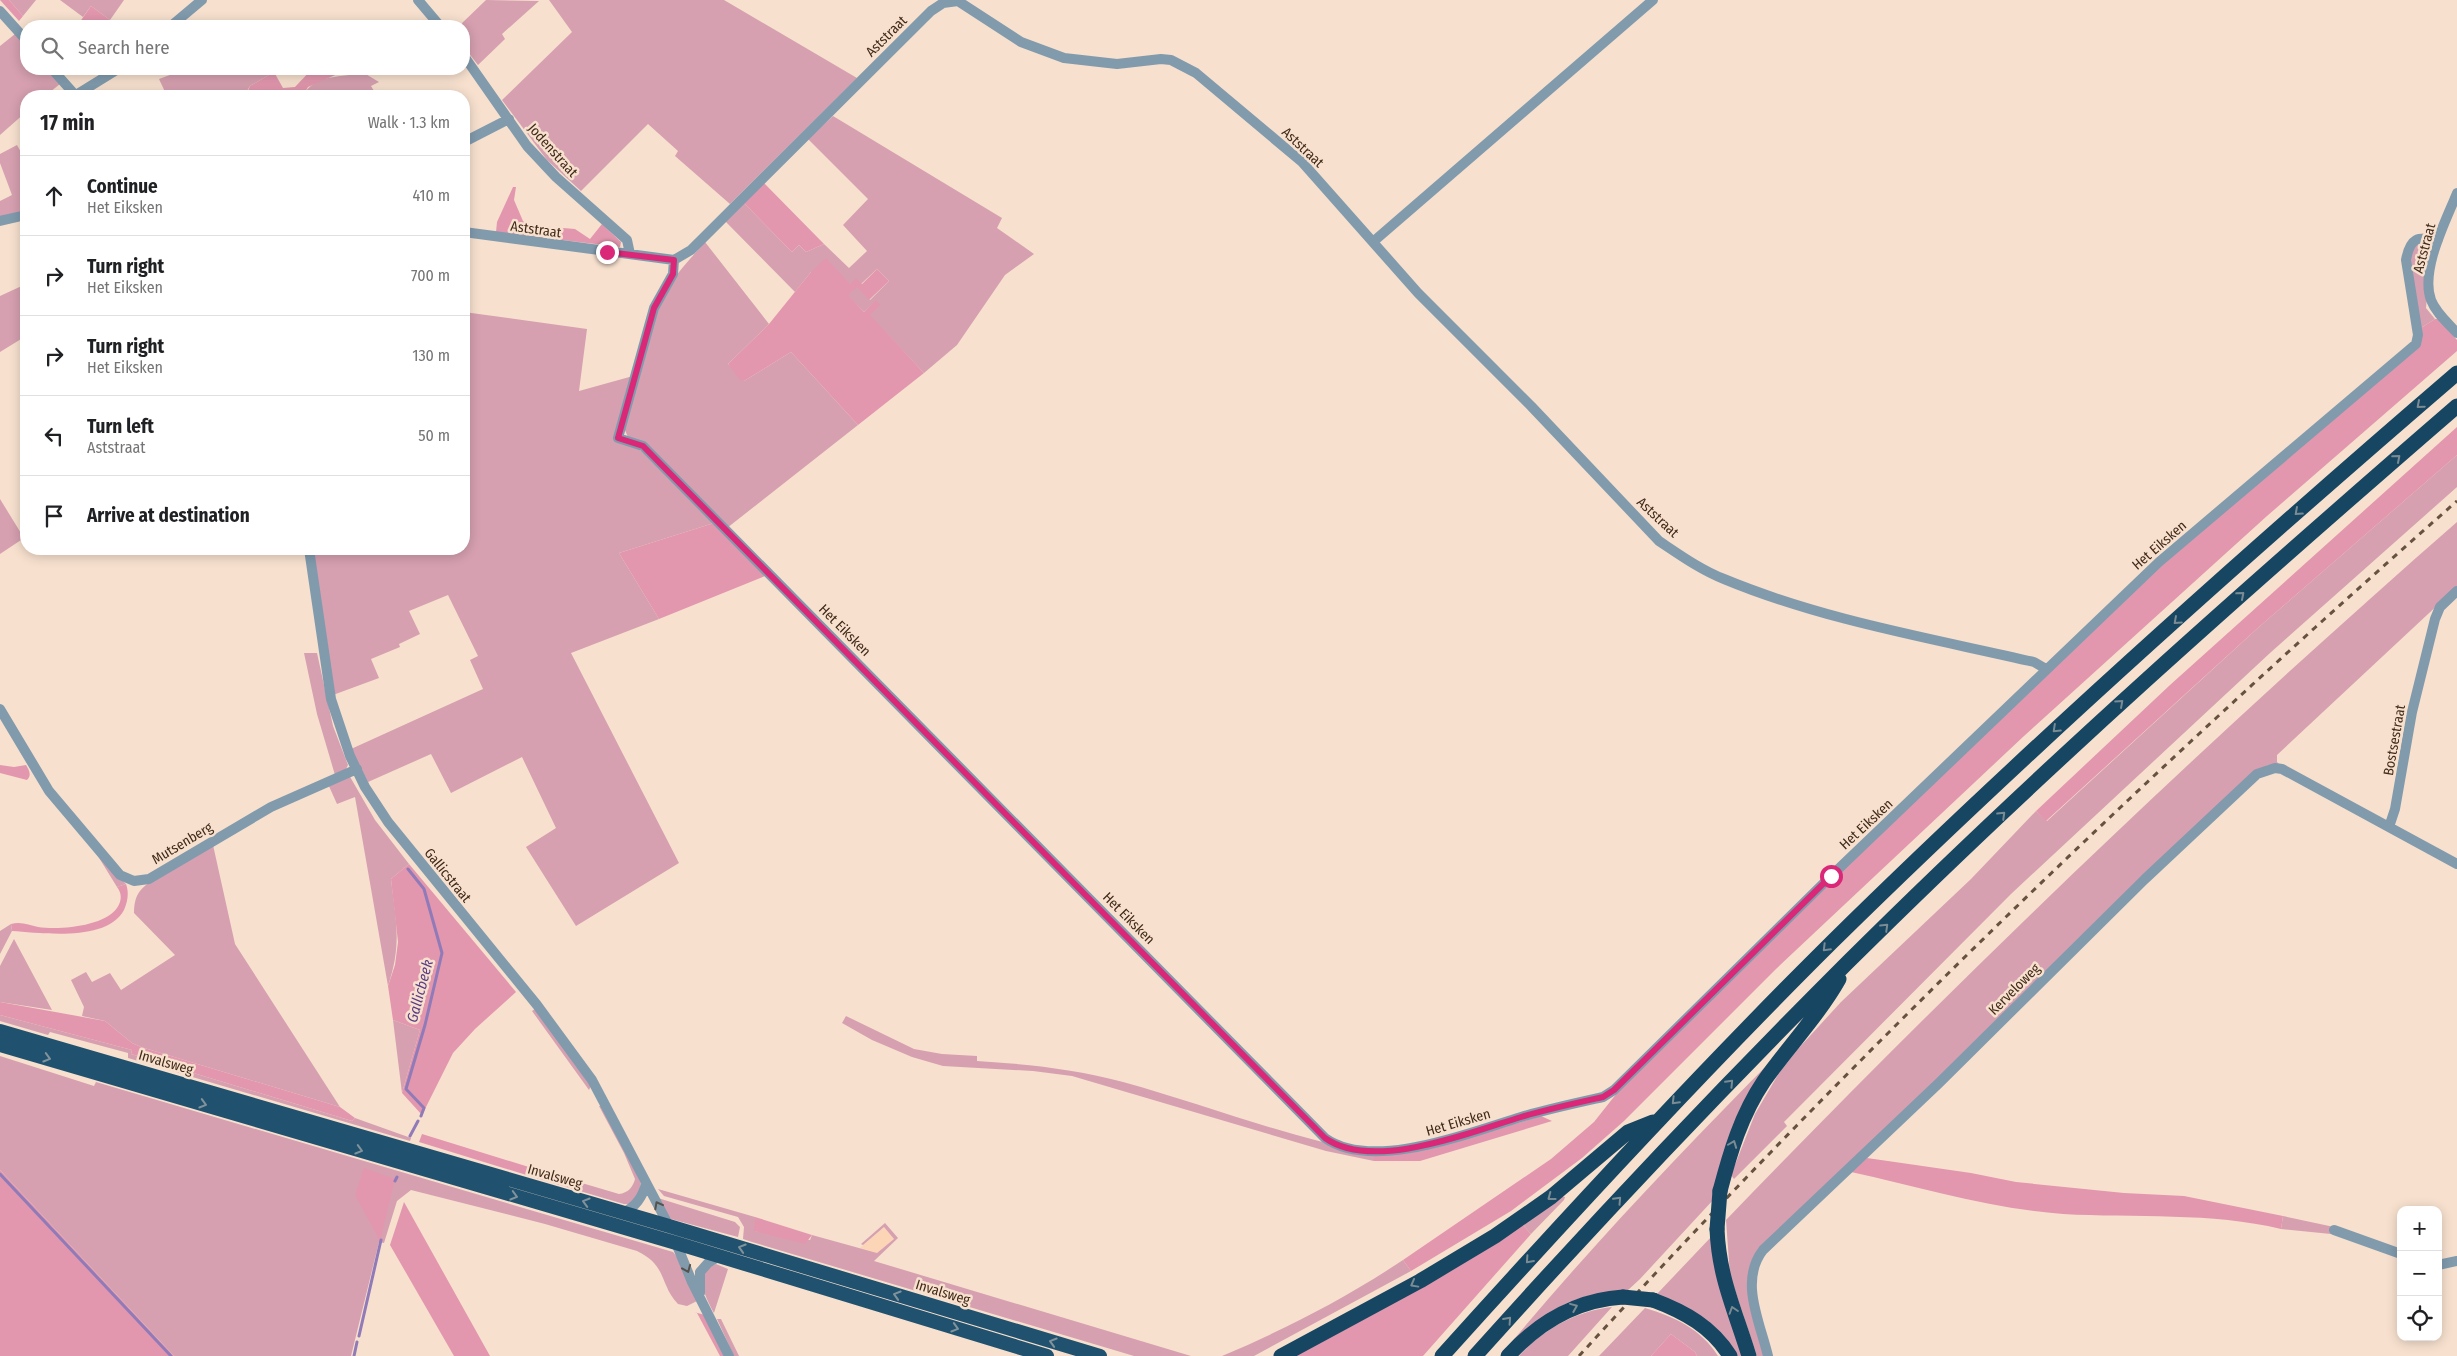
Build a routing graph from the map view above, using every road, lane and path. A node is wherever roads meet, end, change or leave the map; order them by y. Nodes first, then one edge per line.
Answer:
1 (202, 0) edge
2 (418, 0) edge
3 (1653, 0) edge
4 (0, 11) edge
5 (178, 20) edge
6 (435, 20) edge
7 (20, 33) edge
8 (470, 65) edge
9 (57, 75) edge
10 (109, 75) edge
11 (71, 90) edge
12 (85, 90) edge
13 (509, 120) junction
14 (470, 139) edge
15 (2457, 193) edge
16 (20, 217) edge
17 (0, 222) edge
18 (470, 233) edge
19 (2438, 240) junction
20 (1374, 241) junction
21 (630, 254) junction
22 (674, 260) junction
23 (2456, 331) edge
24 (2457, 373) edge
25 (2457, 406) edge
26 (310, 555) edge
27 (2457, 591) edge
28 (2046, 669) junction
29 (0, 709) edge
30 (356, 769) junction
31 (2390, 827) junction
32 (2457, 864) edge
33 (1849, 961) junction
34 (0, 1031) edge
35 (0, 1045) edge
36 (1656, 1121) junction
37 (646, 1184) junction
38 (623, 1213) junction
39 (669, 1226) junction
40 (2334, 1230) dead end
41 (676, 1243) junction
42 (2397, 1253) edge
43 (719, 1256) junction
44 (2457, 1261) edge
45 (2442, 1264) edge
46 (700, 1294) junction
47 (729, 1356) edge
48 (1047, 1356) edge
49 (1100, 1356) edge
50 (1281, 1356) edge
51 (1442, 1356) edge
52 (1475, 1356) edge
53 (1508, 1356) edge
54 (1730, 1356) edge
55 (1749, 1356) edge
56 (1768, 1356) edge

1 - 5 street
2 - 6 street
3 - 20 street
4 - 7 street
8 - 13 street, Jodenstraat
9 - 11 street
10 - 12 street
13 - 14 street
13 - 21 street, Jodenstraat
15 - 19 street, Aststraat
16 - 17 street
18 - 21 street, Aststraat
19 - 23 street, Aststraat
19 - 28 street, Het Eiksken
20 - 22 street, Aststraat
20 - 28 street, Aststraat
21 - 22 street, Aststraat
22 - 28 street, Het Eiksken
24 -> 36 highway
33 -> 25 highway
26 - 30 street, Gallicstraat
27 - 31 street, Bostsestraat
29 - 30 street, Mutsenberg
30 - 37 street, Gallicstraat
31 - 32 street
31 - 56 street, Kerveloweg
52 -> 33 highway
55 -> 33 highway, bridge
38 -> 34 highway, Invalsweg
35 -> 41 highway
36 -> 50 highway
36 -> 51 highway
37 - 38 street
39 -> 37 street, Gallicstraat
38 - 39 highway, Invalsweg
49 -> 39 highway, Invalsweg
40 - 42 street
41 - 43 highway
41 -> 46 street
43 - 46 street
43 -> 48 highway
44 - 45 street
46 - 47 street
53 -> 54 highway, bridge

